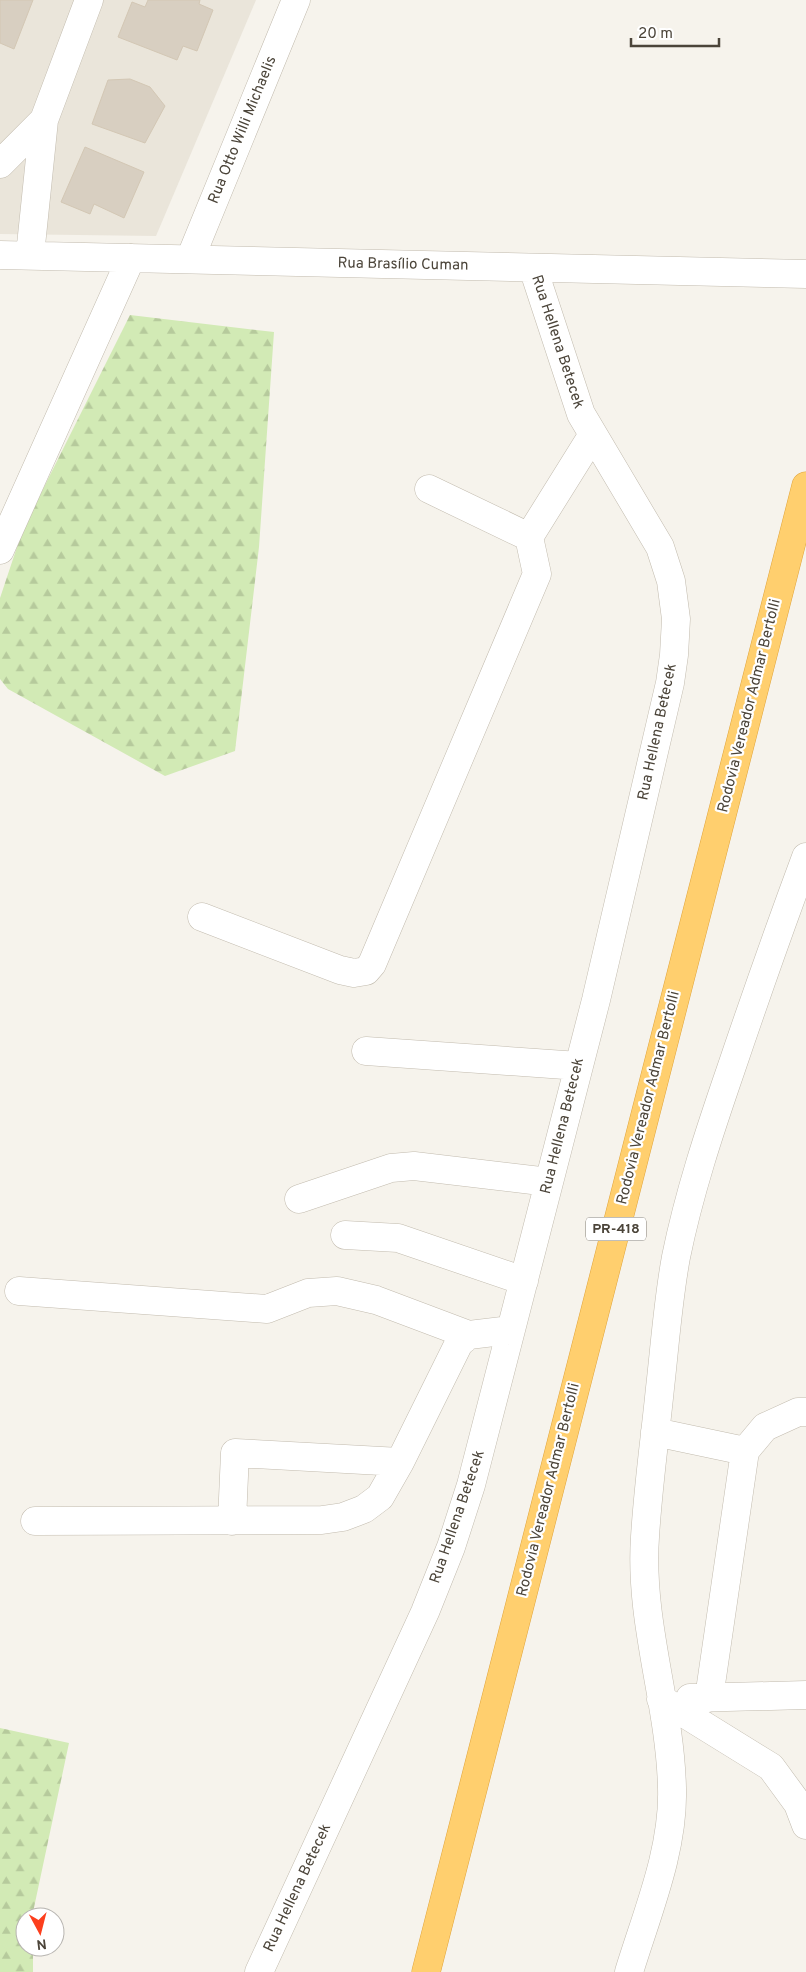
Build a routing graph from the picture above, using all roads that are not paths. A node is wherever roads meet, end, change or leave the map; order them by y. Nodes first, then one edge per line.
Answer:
1 (89, 0) edge
2 (296, 0) edge
3 (44, 120) junction
4 (0, 164) edge
5 (0, 255) edge
6 (30, 255) junction
7 (131, 258) junction
8 (190, 260) junction
9 (533, 268) junction
10 (806, 274) edge
11 (592, 436) junction
12 (806, 486) edge
13 (429, 489) dead end
14 (529, 537) junction
15 (0, 550) edge
16 (806, 857) edge
17 (202, 917) dead end
18 (366, 1051) dead end
19 (579, 1066) junction
20 (549, 1182) junction
21 (299, 1199) dead end
22 (345, 1235) dead end
23 (524, 1281) junction
24 (19, 1291) dead end
25 (511, 1330) junction
26 (469, 1335) junction
27 (806, 1412) edge
28 (655, 1432) junction
29 (745, 1451) junction
30 (400, 1462) junction
31 (35, 1521) dead end
32 (232, 1521) junction
33 (806, 1695) edge
34 (709, 1698) junction
35 (661, 1699) junction
36 (806, 1825) edge
37 (259, 1972) edge
38 (426, 1972) edge
39 (629, 1972) edge

1 - 3 street
2 - 8 street, Rua Otto Willi Michaelis
3 - 4 street
3 - 6 street
5 - 6 street, Rua Brasílio Cuman
6 - 7 street, Rua Brasílio Cuman
7 - 8 street, Rua Brasílio Cuman
7 - 15 street
8 - 9 street, Rua Brasílio Cuman
9 - 10 street, Rua Brasílio Cuman
9 - 11 street, Rua Hellena Betecek
11 - 14 street
11 - 19 street, Rua Hellena Betecek
12 - 38 highway, Rodovia Vereador Admar Bertolli / PR-418
13 - 14 street
14 - 17 street
16 - 28 street
18 - 19 street
19 - 20 street, Rua Hellena Betecek
20 - 21 street
20 - 23 street, Rua Hellena Betecek
22 - 23 street
23 - 25 street, Rua Hellena Betecek
24 - 26 street
25 - 26 street
25 - 37 street, Rua Hellena Betecek
26 - 30 street
27 - 29 street
28 - 29 street
28 - 35 street
29 - 34 street
30 - 32 street
30 - 32 street
31 - 32 street
33 - 34 street
34 - 35 street
35 - 36 street
35 - 39 street

